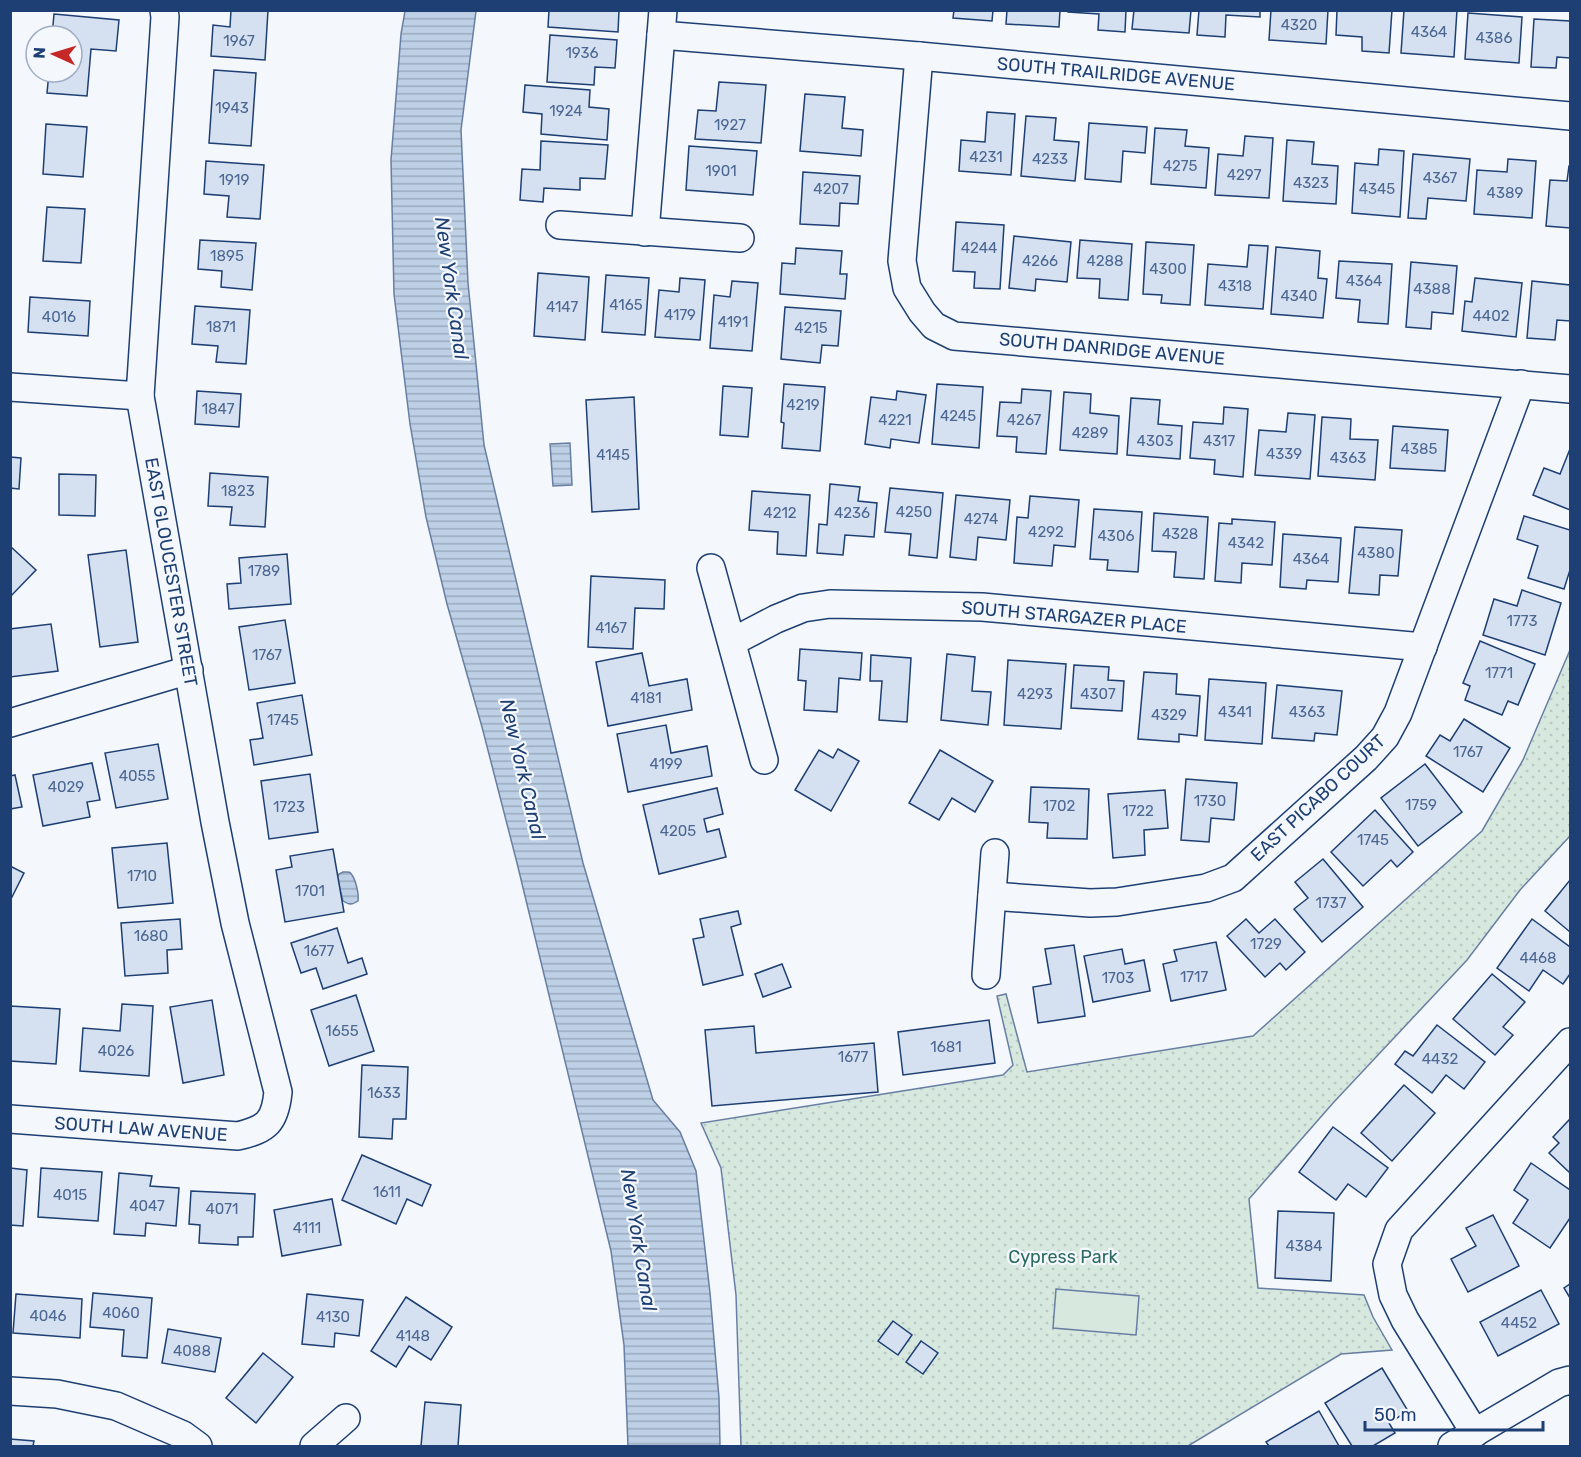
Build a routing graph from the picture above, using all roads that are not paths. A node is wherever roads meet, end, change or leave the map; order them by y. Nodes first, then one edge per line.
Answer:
1 (164, 10) edge
2 (662, 23) edge
3 (919, 56) junction
4 (1570, 116) edge
5 (560, 225) dead end
6 (645, 232) junction
7 (740, 238) dead end
8 (1521, 384) junction
9 (10, 387) edge
10 (1570, 389) edge
11 (140, 396) junction
12 (711, 568) dead end
13 (732, 642) junction
14 (1423, 647) junction
15 (189, 670) junction
16 (10, 723) edge
17 (764, 760) dead end
18 (995, 853) dead end
19 (992, 896) junction
20 (986, 975) dead end
21 (1570, 1042) edge
22 (10, 1119) edge
23 (268, 1123) joint
24 (1570, 1380) edge
25 (10, 1391) edge
26 (346, 1418) dead end
27 (1475, 1433) junction
28 (198, 1446) edge
29 (314, 1446) edge
30 (1452, 1446) edge

1 - 11 street, EAST GLOUCESTER STREET
2 - 3 street, SOUTH TRAILRIDGE AVENUE
2 - 6 street
3 - 4 street, SOUTH TRAILRIDGE AVENUE
3 - 8 street, SOUTH DANRIDGE AVENUE
5 - 6 street
6 - 7 street
8 - 10 street, SOUTH DANRIDGE AVENUE
8 - 14 street, EAST PICABO COURT
9 - 11 street
11 - 15 street, EAST GLOUCESTER STREET
12 - 13 street
13 - 14 street, SOUTH STARGAZER PLACE
13 - 17 street
14 - 19 street, EAST PICABO COURT
15 - 16 street
15 - 23 street, EAST GLOUCESTER STREET
18 - 19 street
19 - 20 street
21 - 27 street
22 - 23 street, SOUTH LAW AVENUE
24 - 27 street
25 - 28 street
26 - 29 street
27 - 30 street

